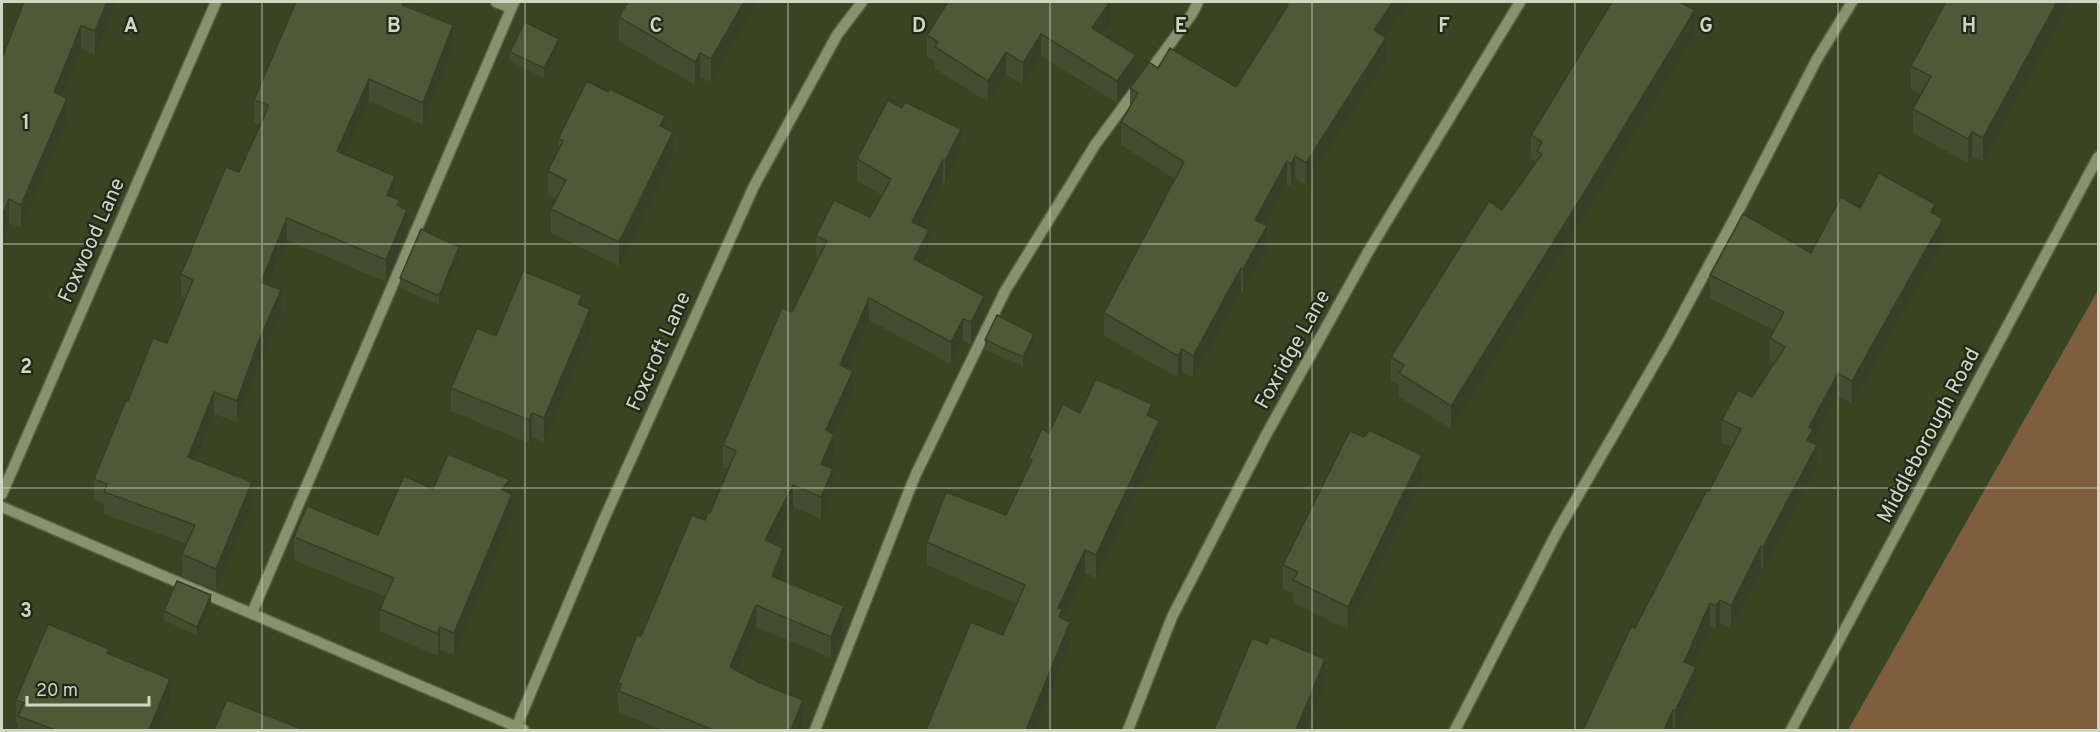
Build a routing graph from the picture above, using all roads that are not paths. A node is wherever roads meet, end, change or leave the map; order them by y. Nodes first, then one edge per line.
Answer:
1 (216, 2) edge
2 (495, 2) edge
3 (862, 2) edge
4 (1198, 2) edge
5 (1520, 2) edge
6 (1852, 2) edge
7 (512, 5) edge
8 (2098, 157) edge
9 (2, 494) edge
10 (2, 507) edge
11 (252, 613) junction
12 (518, 730) edge
13 (815, 730) edge
14 (1128, 730) edge
15 (1455, 730) edge
16 (1791, 730) edge

1 - 9 street, Foxwood Lane
2 - 7 street
3 - 12 street, Foxcroft Lane
4 - 13 street
5 - 14 street, Foxridge Lane
6 - 15 street
7 - 11 street
8 - 16 street, Middleborough Road
10 - 11 street
11 - 12 street

